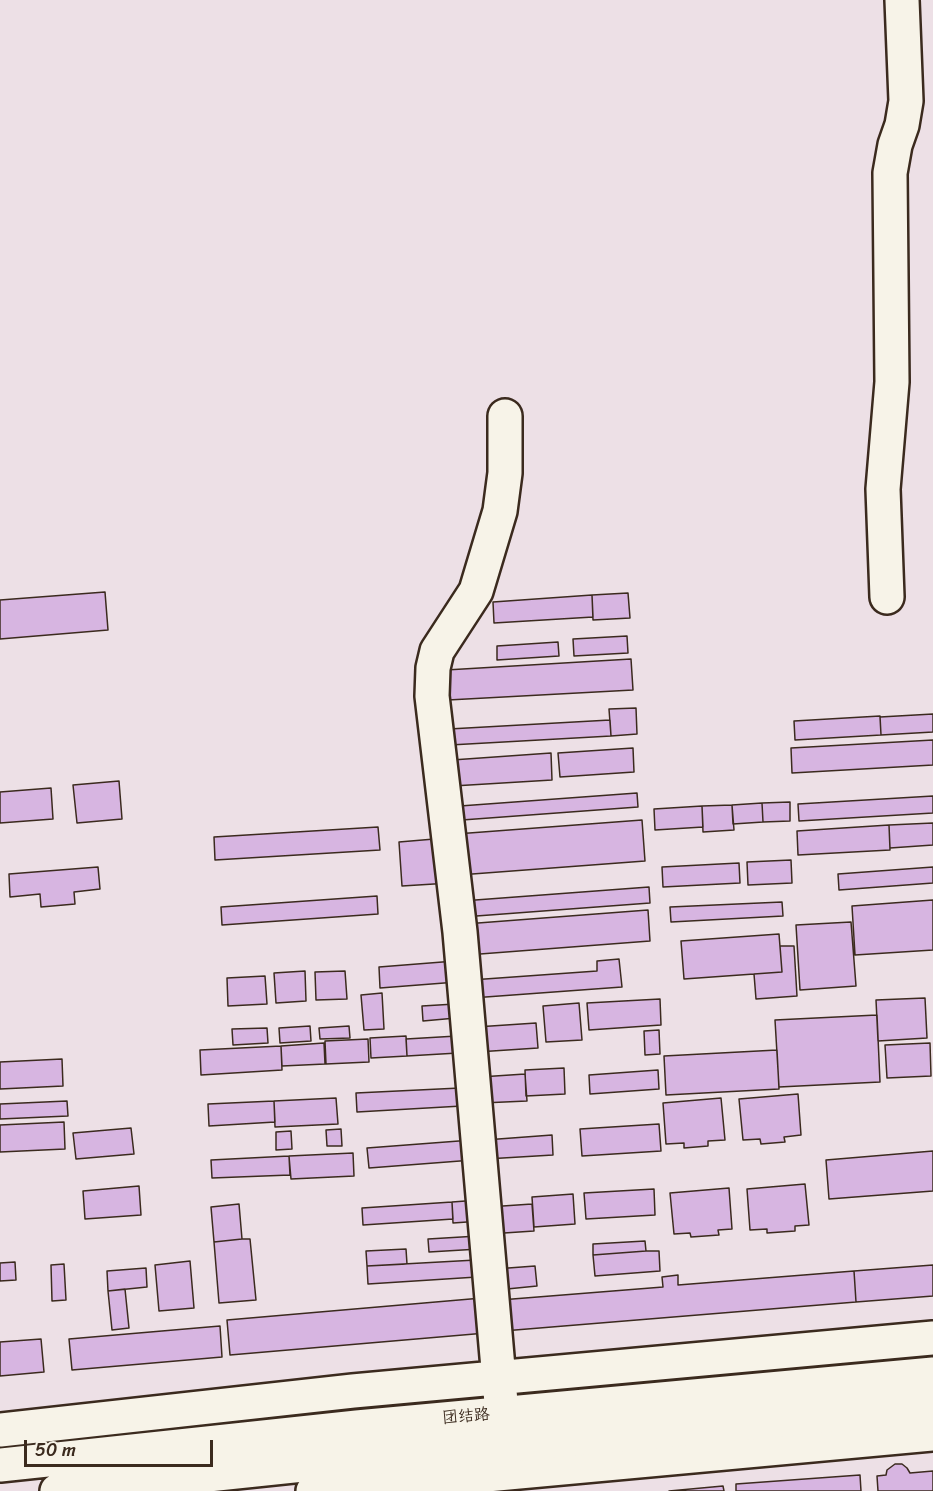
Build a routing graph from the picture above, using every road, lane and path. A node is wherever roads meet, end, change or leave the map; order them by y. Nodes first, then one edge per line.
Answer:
1 (902, 0) edge
2 (505, 416) dead end
3 (887, 597) dead end
4 (933, 1338) edge
5 (933, 1374) edge
6 (499, 1378) junction
7 (933, 1406) edge
8 (502, 1413) junction
9 (0, 1430) edge
10 (933, 1434) edge
11 (0, 1465) edge
12 (252, 1480) edge
13 (57, 1491) edge
14 (313, 1491) edge

1 - 3 street
2 - 6 street
4 - 6 street
5 - 8 street, 团结路
6 - 8 street
6 - 9 street
7 - 12 street, 团结路
8 - 11 street, 团结路
10 - 14 street
12 - 13 street, 团结路

